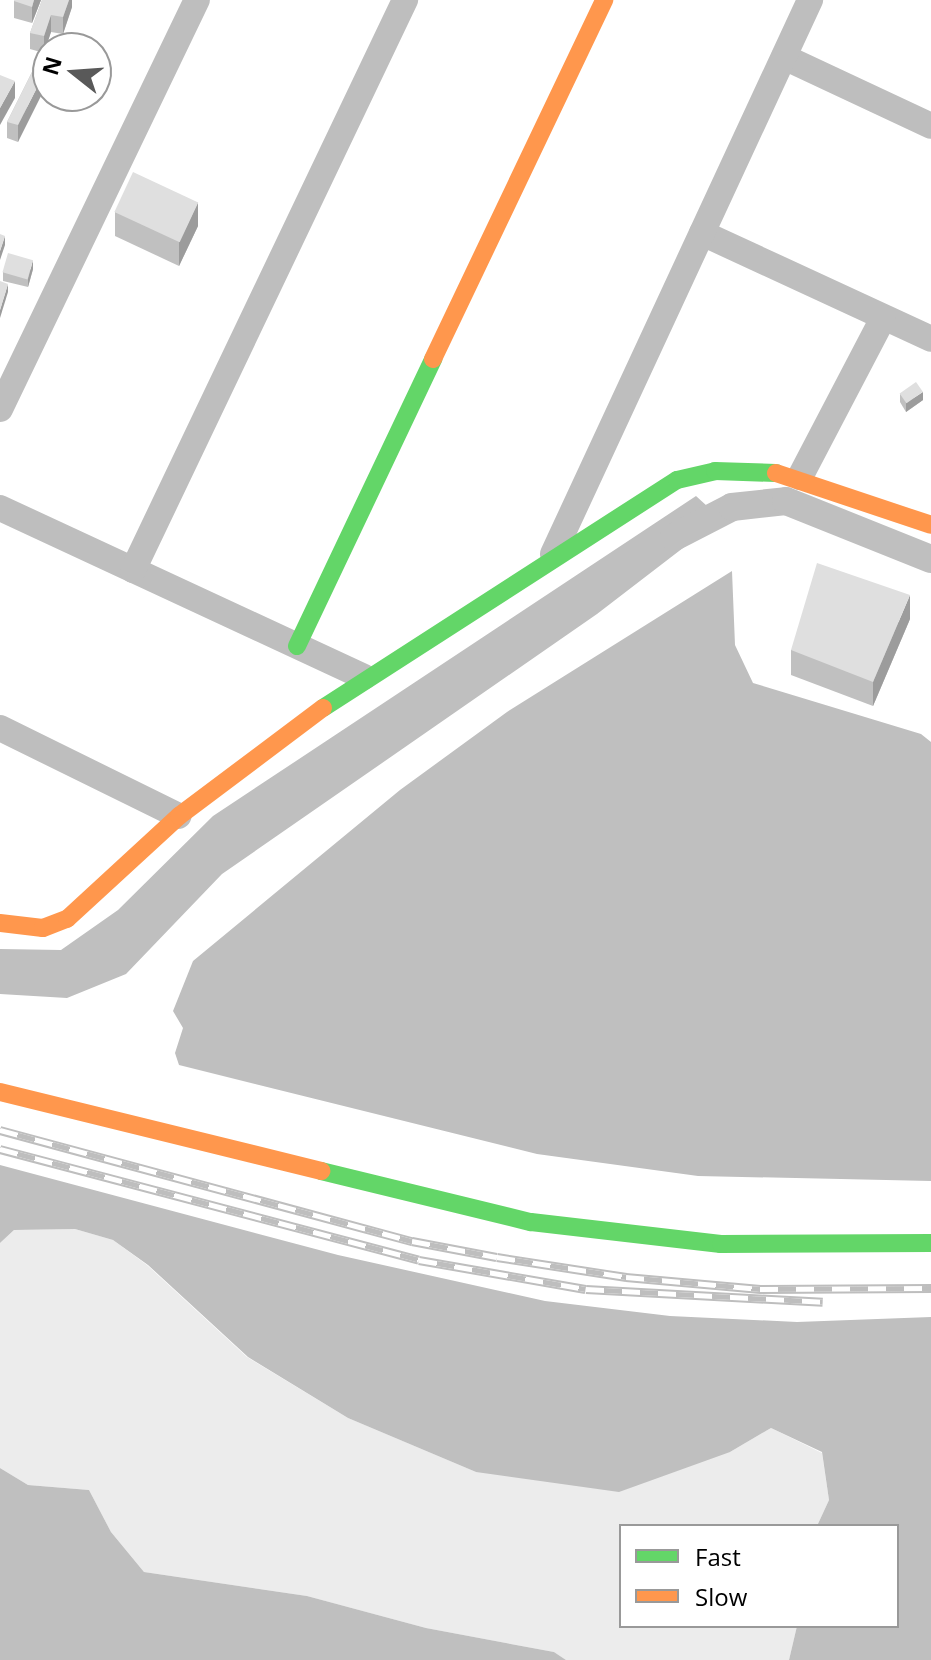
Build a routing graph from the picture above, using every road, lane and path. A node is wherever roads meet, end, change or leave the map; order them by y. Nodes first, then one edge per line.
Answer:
1 (197, 0) edge
2 (405, 0) edge
3 (604, 0) edge
4 (810, 0) edge
5 (784, 57) junction
6 (931, 126) edge
7 (702, 233) junction
8 (883, 318) junction
9 (931, 339) edge
10 (0, 409) edge
11 (800, 477) junction
12 (0, 508) edge
13 (931, 525) edge
14 (553, 554) junction
15 (133, 570) junction
16 (297, 646) junction
17 (364, 677) junction
18 (0, 728) edge
19 (179, 816) junction
20 (0, 923) edge
21 (0, 1092) edge
22 (931, 1243) edge

1 - 10 street
2 - 15 street
3 - 16 street
4 - 5 street
5 - 6 street
5 - 7 street
7 - 8 street
7 - 14 street
8 - 9 street
8 - 11 street
11 - 13 street
11 - 14 street
12 - 15 street
14 - 17 street
15 - 16 street
16 - 17 street
17 - 19 street
18 - 19 street
19 - 20 street
21 - 22 street

